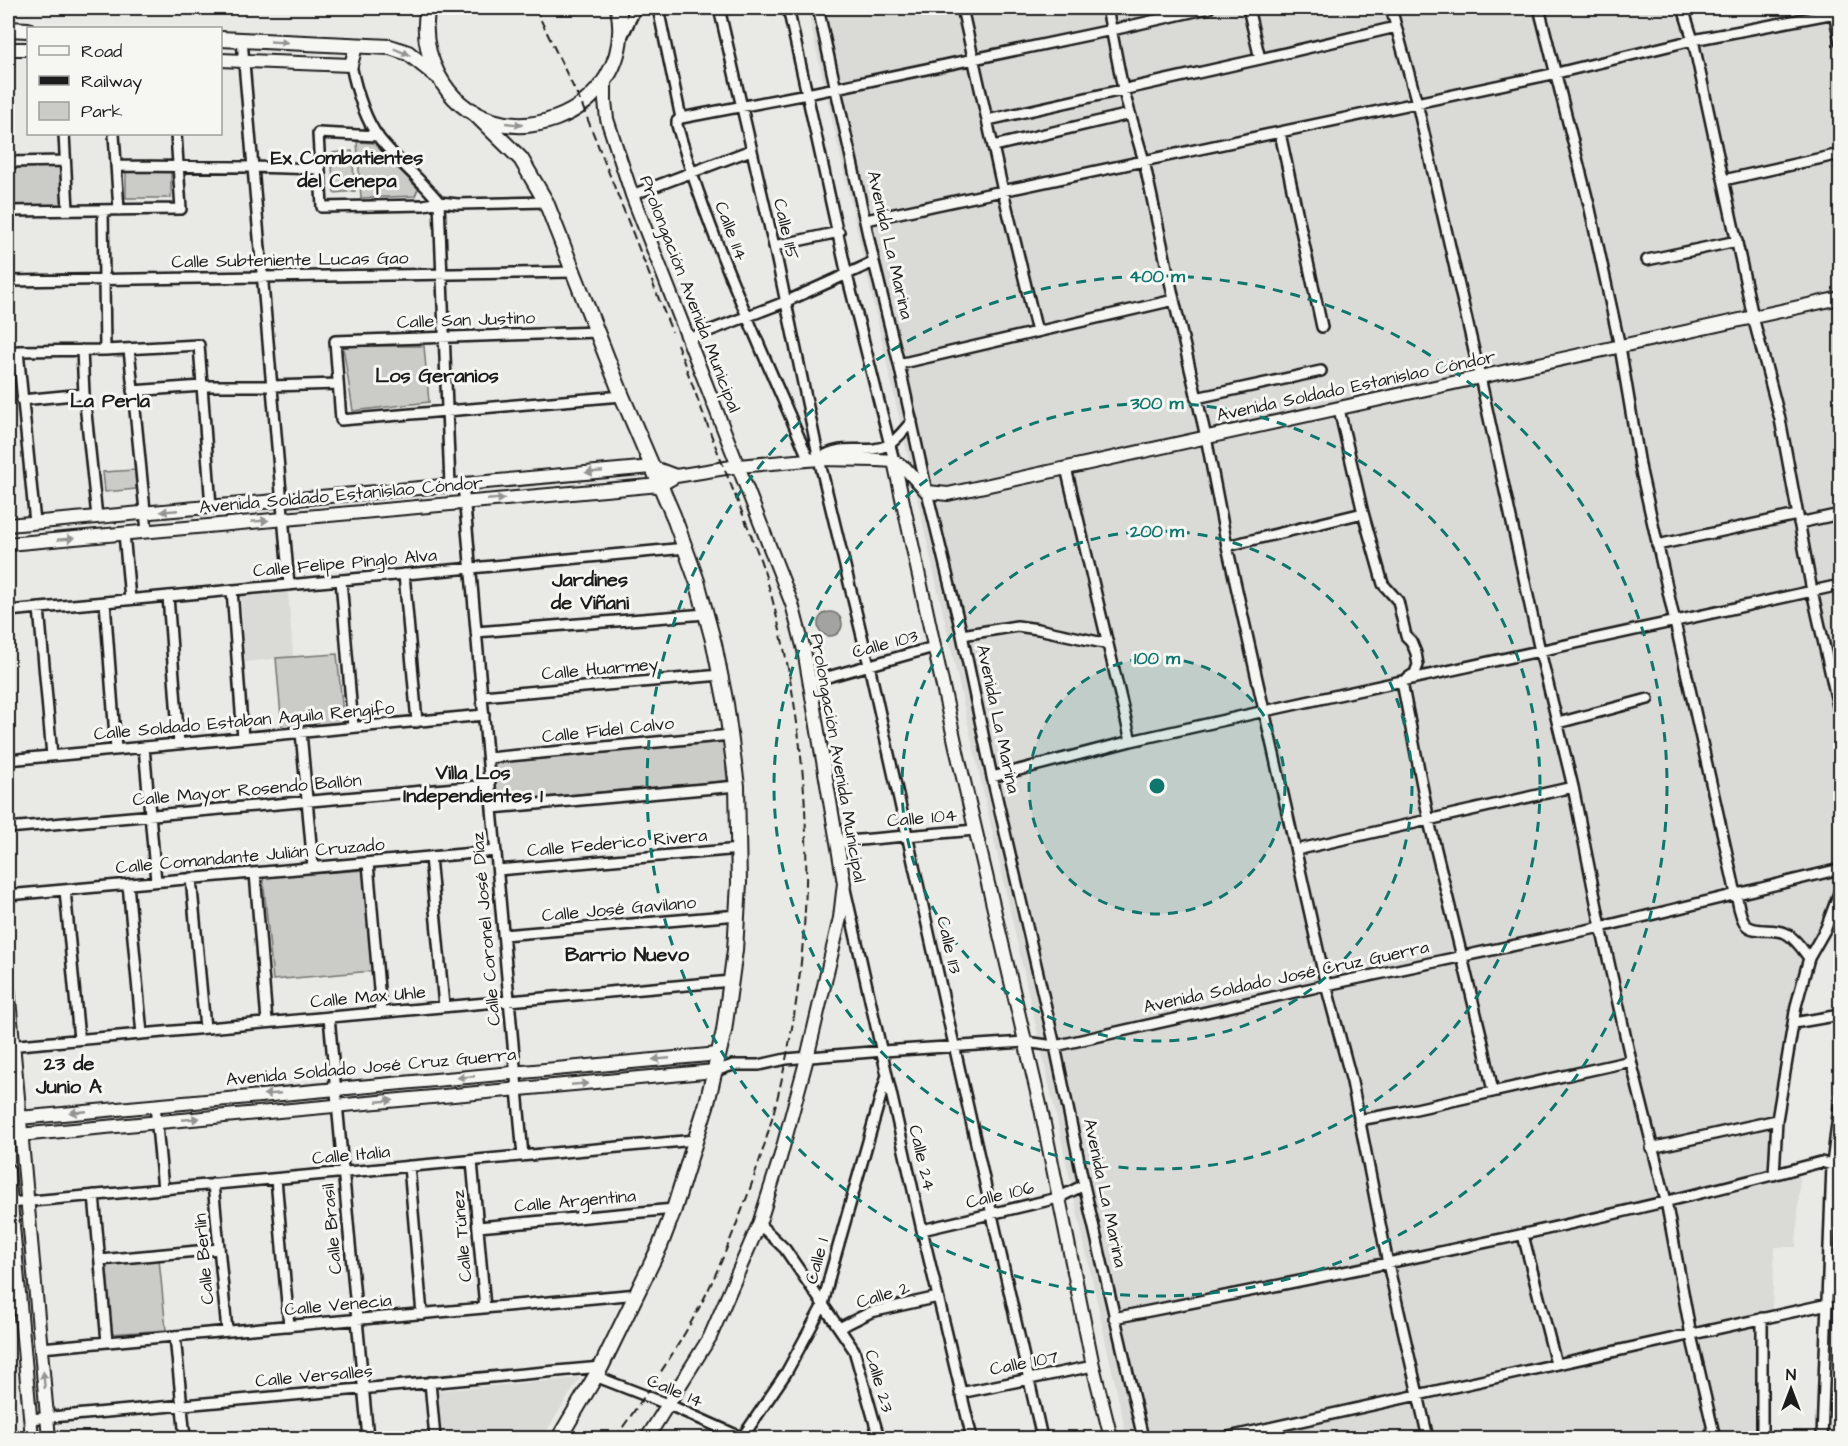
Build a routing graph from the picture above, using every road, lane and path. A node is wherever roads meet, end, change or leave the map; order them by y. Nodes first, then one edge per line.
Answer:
1 (428, 8) edge
2 (618, 8) edge
3 (636, 8) edge
4 (658, 8) edge
5 (719, 8) edge
6 (788, 8) edge
7 (818, 8) edge
8 (962, 8) edge
9 (1107, 8) edge
10 (1209, 8) edge
11 (1248, 8) edge
12 (1391, 8) edge
13 (1539, 8) edge
14 (1683, 8) edge
15 (1832, 12) edge
16 (1396, 27) junction
17 (8, 29) edge
18 (27, 30) edge
19 (1112, 30) junction
20 (222, 39) edge
21 (242, 40) junction
22 (1693, 40) junction
23 (1840, 41) edge
24 (619, 44) junction
25 (356, 46) junction
26 (8, 49) edge
27 (27, 49) edge
28 (974, 58) junction
29 (1260, 59) junction
30 (222, 60) edge
31 (243, 61) junction
32 (351, 64) junction
33 (1557, 73) junction
34 (440, 78) junction
35 (605, 80) junction
36 (836, 88) junction
37 (1123, 89) junction
38 (807, 94) junction
39 (1417, 104) junction
40 (741, 107) junction
41 (471, 110) junction
42 (1130, 114) junction
43 (681, 118) junction
44 (987, 120) junction
45 (1280, 133) junction
46 (64, 135) edge
47 (114, 135) edge
48 (176, 135) edge
49 (378, 136) junction
50 (994, 146) junction
51 (751, 150) junction
52 (1840, 154) edge
53 (65, 160) junction
54 (1144, 161) junction
55 (8, 162) edge
56 (117, 166) junction
57 (178, 167) junction
58 (252, 167) junction
59 (320, 169) junction
60 (691, 172) junction
61 (1724, 180) junction
62 (1003, 191) junction
63 (632, 195) junction
64 (439, 202) junction
65 (546, 202) junction
66 (68, 210) junction
67 (103, 210) junction
68 (119, 210) junction
69 (8, 211) edge
70 (866, 220) junction
71 (839, 232) junction
72 (1737, 241) junction
73 (774, 246) junction
74 (1647, 260) dead end
75 (874, 262) junction
76 (574, 272) junction
77 (441, 274) junction
78 (847, 275) junction
79 (262, 277) junction
80 (104, 279) junction
81 (8, 281) edge
82 (1840, 298) edge
83 (1174, 300) junction
84 (785, 302) junction
85 (1753, 317) junction
86 (747, 318) junction
87 (1322, 327) dead end
88 (598, 332) junction
89 (1037, 332) junction
90 (443, 337) junction
91 (688, 339) junction
92 (1620, 347) junction
93 (129, 349) junction
94 (82, 350) junction
95 (105, 350) junction
96 (899, 364) junction
97 (1321, 371) dead end
98 (1480, 378) junction
99 (338, 384) junction
100 (202, 386) junction
101 (272, 386) junction
102 (132, 391) junction
103 (84, 394) junction
104 (622, 396) junction
105 (1197, 398) junction
106 (22, 400) junction
107 (1339, 409) junction
108 (446, 411) junction
109 (912, 421) junction
110 (1206, 437) junction
111 (889, 444) junction
112 (814, 459) junction
113 (894, 460) junction
114 (738, 466) junction
115 (652, 467) junction
116 (1066, 468) junction
117 (676, 476) junction
118 (463, 484) junction
119 (660, 484) junction
120 (450, 485) junction
121 (927, 492) junction
122 (282, 500) junction
123 (465, 502) junction
124 (211, 507) junction
125 (147, 513) junction
126 (1363, 513) junction
127 (1840, 514) edge
128 (97, 517) junction
129 (283, 519) junction
130 (1798, 519) junction
131 (35, 523) junction
132 (8, 525) edge
133 (147, 531) junction
134 (124, 533) junction
135 (8, 544) edge
136 (1657, 545) junction
137 (1227, 546) junction
138 (686, 548) junction
139 (471, 568) junction
140 (404, 574) junction
141 (341, 580) junction
142 (289, 585) junction
143 (1840, 585) edge
144 (232, 590) junction
145 (1812, 591) junction
146 (168, 596) junction
147 (130, 599) junction
148 (105, 602) junction
149 (39, 608) junction
150 (8, 611) edge
151 (706, 614) junction
152 (1673, 621) junction
153 (476, 632) junction
154 (962, 635) junction
155 (1108, 644) junction
156 (934, 647) junction
157 (1540, 651) junction
158 (869, 665) junction
159 (721, 675) junction
160 (810, 682) junction
161 (1402, 682) junction
162 (482, 696) junction
163 (1648, 699) dead end
164 (1265, 711) junction
165 (484, 715) junction
166 (1840, 715) edge
167 (417, 722) junction
168 (1558, 723) junction
169 (353, 728) junction
170 (301, 732) junction
171 (731, 735) junction
172 (243, 738) junction
173 (1131, 741) junction
174 (179, 744) junction
175 (144, 747) junction
176 (116, 750) junction
177 (52, 756) junction
178 (488, 758) junction
179 (8, 760) edge
180 (992, 777) junction
181 (490, 785) junction
182 (737, 786) junction
183 (1573, 787) junction
184 (308, 801) junction
185 (492, 808) junction
186 (150, 815) junction
187 (1429, 821) junction
188 (8, 828) edge
189 (975, 830) junction
190 (907, 836) junction
191 (837, 842) junction
192 (740, 849) junction
193 (1296, 850) junction
194 (496, 851) junction
195 (430, 857) junction
196 (368, 862) junction
197 (313, 867) junction
198 (1840, 869) edge
199 (498, 870) junction
200 (255, 873) junction
201 (191, 878) junction
202 (156, 881) junction
203 (844, 883) junction
204 (128, 884) junction
205 (65, 890) junction
206 (1840, 890) edge
207 (1736, 894) junction
208 (8, 895) edge
209 (738, 915) junction
210 (1601, 927) junction
211 (503, 935) junction
212 (1463, 957) junction
213 (1809, 958) junction
214 (731, 981) junction
215 (1326, 985) junction
216 (8, 988) edge
217 (509, 1001) junction
218 (444, 1006) junction
219 (381, 1012) junction
220 (1840, 1015) edge
221 (329, 1017) junction
222 (267, 1022) junction
223 (1794, 1023) junction
224 (205, 1028) junction
225 (142, 1034) junction
226 (79, 1039) junction
227 (1024, 1042) junction
228 (10, 1045) edge
229 (1055, 1046) junction
230 (955, 1047) junction
231 (883, 1052) junction
232 (719, 1054) junction
233 (807, 1058) junction
234 (1631, 1061) junction
235 (733, 1065) junction
236 (715, 1071) junction
237 (516, 1072) junction
238 (887, 1076) junction
239 (336, 1089) junction
240 (517, 1089) junction
241 (1493, 1092) junction
242 (1840, 1098) edge
243 (155, 1105) junction
244 (337, 1106) junction
245 (13, 1118) edge
246 (1359, 1120) junction
247 (1777, 1120) junction
248 (157, 1122) junction
249 (21, 1135) junction
250 (8, 1136) edge
251 (695, 1140) junction
252 (1652, 1148) junction
253 (523, 1156) junction
254 (472, 1161) junction
255 (1832, 1165) junction
256 (409, 1166) junction
257 (8, 1170) edge
258 (344, 1172) junction
259 (1774, 1174) junction
260 (1840, 1177) edge
261 (276, 1179) junction
262 (213, 1184) junction
263 (1084, 1185) junction
264 (163, 1189) junction
265 (94, 1195) junction
266 (1058, 1198) junction
267 (27, 1201) junction
268 (1666, 1201) junction
269 (10, 1203) junction
270 (674, 1209) junction
271 (991, 1215) junction
272 (759, 1224) junction
273 (478, 1227) junction
274 (922, 1230) junction
275 (1523, 1235) junction
276 (219, 1249) junction
277 (99, 1260) junction
278 (1388, 1264) junction
279 (638, 1294) junction
280 (938, 1297) junction
281 (1828, 1304) junction
282 (824, 1305) junction
283 (485, 1308) junction
284 (422, 1314) junction
285 (1114, 1318) junction
286 (1762, 1318) junction
287 (357, 1320) junction
288 (290, 1326) junction
289 (839, 1328) junction
290 (227, 1331) junction
291 (1691, 1335) junction
292 (176, 1336) junction
293 (107, 1342) junction
294 (41, 1348) junction
295 (1556, 1364) junction
296 (1093, 1366) junction
297 (598, 1372) junction
298 (1029, 1378) junction
299 (430, 1382) junction
300 (363, 1388) junction
301 (960, 1393) junction
302 (1418, 1396) junction
303 (668, 1404) junction
304 (182, 1405) junction
305 (47, 1417) junction
306 (30, 1419) junction
307 (32, 1438) edge
308 (49, 1438) edge
309 (185, 1438) edge
310 (368, 1438) edge
311 (435, 1438) edge
312 (559, 1438) edge
313 (647, 1438) edge
314 (743, 1438) edge
315 (879, 1438) edge
316 (972, 1438) edge
317 (1042, 1438) edge
318 (1111, 1438) edge
319 (1143, 1438) edge
320 (1224, 1438) edge
321 (1428, 1438) edge
322 (1715, 1438) edge
323 (1762, 1438) edge
324 (1822, 1438) edge

1 - 34 main road, Prolongación Avenida Municipal
2 - 24 main road, Prolongación Avenida Municipal
3 - 24 street
4 - 43 street, Calle 114
5 - 40 street, Calle 115
6 - 38 street
7 - 36 street, Avenida La Marina
8 - 28 street
9 - 19 street
10 - 19 street
11 - 29 street
12 - 16 street
13 - 33 street
14 - 22 street
15 - 22 street
15 - 23 street
16 - 29 street
16 - 39 street
17 - 18 main road
19 - 28 street
19 - 37 street
20 - 21 main road
21 -> 25 main road
21 - 31 street
22 - 33 street
22 - 61 street
24 - 35 main road, Prolongación Avenida Municipal
25 - 32 street
25 -> 34 main road
26 - 27 street
28 - 36 street
28 - 44 street
29 - 37 street
30 - 31 street
31 - 32 street
31 - 58 street
32 - 49 street
33 - 39 street
33 - 92 street
34 - 41 main road, Prolongación Avenida Municipal
41 -> 35 main road, Prolongación Avenida Municipal
35 - 63 street, Prolongación Avenida Municipal
36 - 38 street
36 - 70 street, Avenida La Marina
37 - 42 street
37 - 44 street
38 - 40 street
38 - 71 street
39 - 45 street
39 - 98 street
40 - 43 street
40 - 51 street, Calle 115
41 - 65 main road, Prolongación Avenida Municipal
42 - 50 street
42 - 54 street
43 - 60 street, Calle 114
44 - 50 street
45 - 54 street
45 - 87 street
46 - 53 street
47 - 56 street
48 - 57 street
49 - 59 street
49 - 64 street
50 - 62 street
51 - 60 street
51 - 73 street, Calle 115
52 - 61 street
53 - 55 street
53 - 66 street
54 - 62 street
54 - 83 street
56 - 57 street
56 - 68 street
57 - 58 street
57 - 68 street
58 - 59 street
58 - 79 street
59 - 64 street
60 - 63 street
60 - 86 street, Calle 114
61 - 72 street
62 - 70 street
62 - 89 street
63 - 91 street, Prolongación Avenida Municipal
64 - 65 street
64 - 77 street
65 - 76 main road, Prolongación Avenida Municipal
66 - 67 street
66 - 69 street
67 - 68 street
67 - 80 street
70 - 75 street, Avenida La Marina
71 - 73 street
71 - 78 street
72 - 74 street
72 - 85 street
73 - 84 street, Calle 115
75 - 78 street
75 - 96 street, Avenida La Marina
76 - 77 street, Calle Subteniente Lucas Gao
76 - 88 main road, Prolongación Avenida Municipal
77 - 79 street, Calle Subteniente Lucas Gao
77 - 90 street
78 - 84 street
78 - 111 street
79 - 80 street, Calle Subteniente Lucas Gao
79 - 101 street
80 - 81 street, Calle Subteniente Lucas Gao
80 - 95 street
82 - 85 street, Avenida Soldado Estanislao Cóndor
83 - 89 street
83 - 105 street
84 - 86 street
84 - 112 street, Calle 115
85 - 92 street, Avenida Soldado Estanislao Cóndor
85 - 130 street
86 - 91 street
86 - 112 street, Calle 114
88 - 90 street, Calle San Justino
88 - 104 main road, Prolongación Avenida Municipal
89 - 96 street
90 - 99 street, Calle San Justino
90 - 108 street
91 - 114 street, Prolongación Avenida Municipal
92 - 98 street, Avenida Soldado Estanislao Cóndor
92 - 136 street
93 - 95 street
93 - 100 street
93 - 102 street
94 - 95 street
94 - 103 street
94 - 106 street
96 - 109 street, Avenida La Marina
97 - 105 street
98 - 107 street, Avenida Soldado Estanislao Cóndor
98 - 157 street
99 - 101 street
99 - 108 street
100 - 101 street
100 - 102 street
100 - 124 street
101 - 122 street
102 - 125 street
103 - 106 street
103 - 128 street
104 - 108 street
104 - 115 main road, Prolongación Avenida Municipal
105 - 110 street
106 - 131 street
107 - 110 street, Avenida Soldado Estanislao Cóndor
107 - 126 street
108 - 120 street
109 - 111 street
109 - 121 street, Avenida La Marina
110 - 116 street, Avenida Soldado Estanislao Cóndor
110 - 137 street
111 - 112 street
111 - 113 street
112 - 113 street, Avenida Soldado Estanislao Cóndor
112 - 114 street, Avenida Soldado Estanislao Cóndor
112 - 158 street, Calle 113
113 - 121 street
113 - 156 street
114 - 117 street, Avenida Soldado Estanislao Cóndor
114 - 160 street, Prolongación Avenida Municipal
115 - 117 street, Avenida Soldado Estanislao Cóndor
115 -> 118 street, Avenida Soldado Estanislao Cóndor
115 - 119 main road, Prolongación Avenida Municipal
116 - 121 street, Avenida Soldado Estanislao Cóndor
116 - 155 street
117 - 119 street, Avenida Soldado Estanislao Cóndor
118 - 120 street, Avenida Soldado Estanislao Cóndor
118 - 123 street, Calle Coronel José Díaz
123 -> 119 street, Avenida Soldado Estanislao Cóndor
119 - 138 main road, Prolongación Avenida Municipal
120 - 122 street, Avenida Soldado Estanislao Cóndor
121 - 154 street, Avenida La Marina
122 - 124 street, Avenida Soldado Estanislao Cóndor
122 - 129 street
123 - 129 street, Avenida Soldado Estanislao Cóndor
123 - 139 street, Calle Coronel José Díaz
124 -> 125 street, Avenida Soldado Estanislao Cóndor
125 - 128 street, Avenida Soldado Estanislao Cóndor
125 - 133 street
126 - 137 street
126 - 161 street
127 - 130 street
128 - 131 street, Avenida Soldado Estanislao Cóndor
133 -> 129 street, Avenida Soldado Estanislao Cóndor
129 - 142 street
130 - 136 street
130 - 145 street
131 - 132 street, Avenida Soldado Estanislao Cóndor
133 - 134 street, Avenida Soldado Estanislao Cóndor
135 -> 134 street, Avenida Soldado Estanislao Cóndor
134 - 147 street
136 - 152 street
137 - 164 street
138 - 139 street, Calle Felipe Pinglo Alva
138 - 151 main road, Prolongación Avenida Municipal
139 - 140 street, Calle Felipe Pinglo Alva
139 - 153 street, Calle Coronel José Díaz
140 - 141 street, Calle Felipe Pinglo Alva
140 - 167 street
141 - 142 street, Calle Felipe Pinglo Alva
141 - 169 street
142 - 144 street, Calle Felipe Pinglo Alva
143 - 145 street
144 - 146 street, Calle Felipe Pinglo Alva
144 - 172 street
145 - 152 street
145 - 166 street
146 - 147 street, Calle Felipe Pinglo Alva
146 - 174 street
147 - 148 street, Calle Felipe Pinglo Alva
148 - 149 street, Calle Felipe Pinglo Alva
148 - 176 street
149 - 150 street, Calle Felipe Pinglo Alva
149 - 177 street
151 - 153 street
151 - 159 main road, Prolongación Avenida Municipal
152 - 157 street
152 - 207 street
153 - 162 street, Calle Coronel José Díaz
154 - 155 street
154 - 180 street, Avenida La Marina
155 - 173 street
156 - 158 street, Calle 103
156 - 189 street
157 - 161 street
157 - 168 street
158 - 160 street, Calle 103
158 - 190 street, Calle 113
159 - 162 street, Calle Huarmey
159 - 171 main road, Prolongación Avenida Municipal
160 - 191 street, Prolongación Avenida Municipal
161 - 164 street
161 - 187 street
162 - 165 street, Calle Coronel José Díaz
163 - 168 street
164 - 173 street
164 - 193 street
165 - 167 street, Calle Soldado Estaban Aguila Rengifo
165 - 178 street, Calle Coronel José Díaz
167 - 169 street, Calle Soldado Estaban Aguila Rengifo
168 - 183 street
169 - 170 street, Calle Soldado Estaban Aguila Rengifo
170 - 172 street, Calle Soldado Estaban Aguila Rengifo
170 - 184 street
171 - 178 street, Calle Fidel Calvo
171 - 182 main road, Prolongación Avenida Municipal
172 - 174 street, Calle Soldado Estaban Aguila Rengifo
173 - 180 street
174 - 175 street, Calle Soldado Estaban Aguila Rengifo
175 - 176 street, Calle Soldado Estaban Aguila Rengifo
175 - 186 street
176 - 177 street, Calle Soldado Estaban Aguila Rengifo
177 - 179 street, Calle Soldado Estaban Aguila Rengifo
178 - 181 street, Calle Coronel José Díaz
180 - 229 street, Avenida La Marina
181 - 184 street, Calle Mayor Rosendo Ballón
181 - 185 street, Calle Coronel José Díaz
182 - 185 street
182 - 192 main road, Prolongación Avenida Municipal
183 - 187 street
183 - 210 street
184 - 186 street, Calle Mayor Rosendo Ballón
184 - 197 street
185 - 194 street, Calle Coronel José Díaz
186 - 188 street, Calle Mayor Rosendo Ballón
186 - 202 street
187 - 193 street
187 - 212 street
189 - 190 street, Calle 104
189 - 227 street
190 - 191 street, Calle 104
190 - 230 street, Calle 113
191 - 203 street, Prolongación Avenida Municipal
192 - 199 street, Calle Federico Rivera
192 - 209 main road, Prolongación Avenida Municipal
193 - 215 street
194 - 195 street, Calle Comandante Julián Cruzado
194 - 199 street, Calle Coronel José Díaz
195 - 196 street, Calle Comandante Julián Cruzado
195 - 218 street
196 - 197 street, Calle Comandante Julián Cruzado
196 - 219 street
197 - 200 street, Calle Comandante Julián Cruzado
198 - 207 street, Avenida Soldado José Cruz Guerra
199 - 211 street, Calle Coronel José Díaz
200 - 201 street, Calle Comandante Julián Cruzado
200 - 222 street
201 - 202 street, Calle Comandante Julián Cruzado
201 - 224 street
202 - 204 street, Calle Comandante Julián Cruzado
203 - 231 street, Calle 24
203 - 233 street, Prolongación Avenida Municipal
204 - 205 street, Calle Comandante Julián Cruzado
204 - 225 street
205 - 208 street, Calle Comandante Julián Cruzado
205 - 226 street
206 - 213 street
207 - 210 street, Avenida Soldado José Cruz Guerra
207 - 213 street
209 - 211 street, Calle José Gavilano
209 - 214 main road, Prolongación Avenida Municipal
210 - 212 street, Avenida Soldado José Cruz Guerra
210 - 234 street
211 - 217 street, Calle Coronel José Díaz
212 - 215 street, Avenida Soldado José Cruz Guerra
212 - 241 street
213 - 223 street
214 - 217 street, Calle Max Uhle
214 - 232 main road, Prolongación Avenida Municipal
215 - 229 street, Avenida Soldado José Cruz Guerra
215 - 246 street
216 - 228 street
217 - 218 street, Calle Max Uhle
217 - 237 street, Calle Coronel José Díaz
218 - 219 street, Calle Max Uhle
219 - 221 street, Calle Max Uhle
220 - 223 street
221 - 222 street, Calle Max Uhle
221 - 239 street, Calle Brasil
222 - 224 street, Calle Max Uhle
223 - 247 street
224 - 225 street, Calle Max Uhle
225 - 226 street, Calle Max Uhle
226 - 228 street, Calle Max Uhle
227 - 229 street, Avenida Soldado José Cruz Guerra
227 - 230 street, Avenida Soldado José Cruz Guerra
227 - 266 street
228 - 245 street
229 - 263 street, Avenida La Marina
230 - 231 street, Avenida Soldado José Cruz Guerra
230 - 271 street, Calle 113
231 - 233 street, Avenida Soldado José Cruz Guerra
231 - 238 street, Calle 24
232 - 235 street
232 - 236 main road, Prolongación Avenida Municipal
232 -> 237 street, Avenida Soldado José Cruz Guerra
233 - 235 street, Avenida Soldado José Cruz Guerra
233 - 272 street, Prolongación Avenida Municipal
234 - 241 street
234 - 252 street
235 - 236 street, Avenida Soldado José Cruz Guerra
240 -> 236 street, Avenida Soldado José Cruz Guerra
236 - 251 main road, Prolongación Avenida Municipal
237 -> 239 street, Avenida Soldado José Cruz Guerra
237 - 240 street, Calle Coronel José Díaz
238 - 274 street, Calle 24
238 - 282 street, Calle 1
239 -> 243 street, Avenida Soldado José Cruz Guerra
239 - 244 street, Calle Brasil
244 -> 240 street, Avenida Soldado José Cruz Guerra
240 - 253 street, Calle Coronel José Díaz
241 - 246 street
242 - 255 street
243 -> 245 street, Avenida Soldado José Cruz Guerra
243 - 248 street
248 -> 244 street, Avenida Soldado José Cruz Guerra
244 - 258 street, Calle Brasil
245 - 249 street
246 - 278 street
247 - 252 street
247 - 259 street
248 - 249 street, Avenida Soldado José Cruz Guerra
248 - 264 street
249 - 250 street, Avenida Soldado José Cruz Guerra
249 - 267 street
251 - 253 street, Calle Italia
251 - 270 main road, Prolongación Avenida Municipal
252 - 268 street
253 - 254 street, Calle Italia
254 - 256 street, Calle Italia
254 - 273 street, Calle Túnez
255 - 259 street
255 - 260 street
255 - 281 street
256 - 258 street, Calle Italia
256 - 284 street
257 - 269 street
258 - 261 street, Calle Italia
258 - 287 street, Calle Brasil
259 - 268 street
261 - 262 street, Calle Italia
261 - 288 street
262 - 264 street, Calle Italia
262 - 276 street, Calle Berlín
263 - 266 street, Calle 106
263 - 285 street, Avenida La Marina
264 - 265 street, Calle Italia
265 - 267 street, Calle Italia
265 - 277 street
266 - 271 street, Calle 106
266 - 296 street
267 - 269 street, Calle Italia
267 - 294 street
268 - 275 street
268 - 291 street
269 - 306 street
270 - 273 street, Calle Argentina
270 - 279 main road, Prolongación Avenida Municipal
271 - 274 street, Calle 106
271 - 298 street, Calle 113
272 - 282 street, Calle 23
272 - 303 street, Prolongación Avenida Municipal
273 - 283 street, Calle Túnez
274 - 280 street, Calle 24
275 - 278 street
275 - 295 street
276 - 277 street
276 - 290 street, Calle Berlín
277 - 293 street
278 - 285 street
278 - 302 street
279 - 283 street, Calle Venecia
279 - 297 main road, Prolongación Avenida Municipal
280 - 289 street, Calle 2
280 - 301 street, Calle 24
281 - 286 street
281 - 324 street
282 - 289 street, Calle 23
282 - 314 street, Calle 1
283 - 284 street, Calle Venecia
284 - 287 street, Calle Venecia
285 - 319 street, Avenida La Marina
286 - 291 street
286 - 323 street
287 - 288 street, Calle Venecia
287 - 300 street, Calle Brasil
288 - 290 street, Calle Venecia
289 - 315 street, Calle 23
290 - 292 street, Calle Venecia
291 - 295 street
291 - 322 street
292 - 293 street, Calle Venecia
292 - 304 street
293 - 294 street, Calle Venecia
305 -> 294 street
295 - 302 street
296 - 298 street, Calle 107
296 - 318 street
297 - 299 street, Calle Versalles
297 - 303 street, Calle 14
297 - 312 main road, Prolongación Avenida Municipal
298 - 301 street, Calle 107
298 - 317 street, Calle 113
299 - 300 street, Calle Versalles
299 - 311 street
300 - 304 street, Calle Versalles
300 - 310 street, Calle Brasil
301 - 316 street, Calle 24
302 - 320 street
302 - 321 street
303 - 313 street, Prolongación Avenida Municipal
303 - 314 street, Calle 14
304 - 305 street, Calle Versalles
304 - 309 street
305 - 306 street, Calle Versalles
305 - 308 street
306 - 307 street

